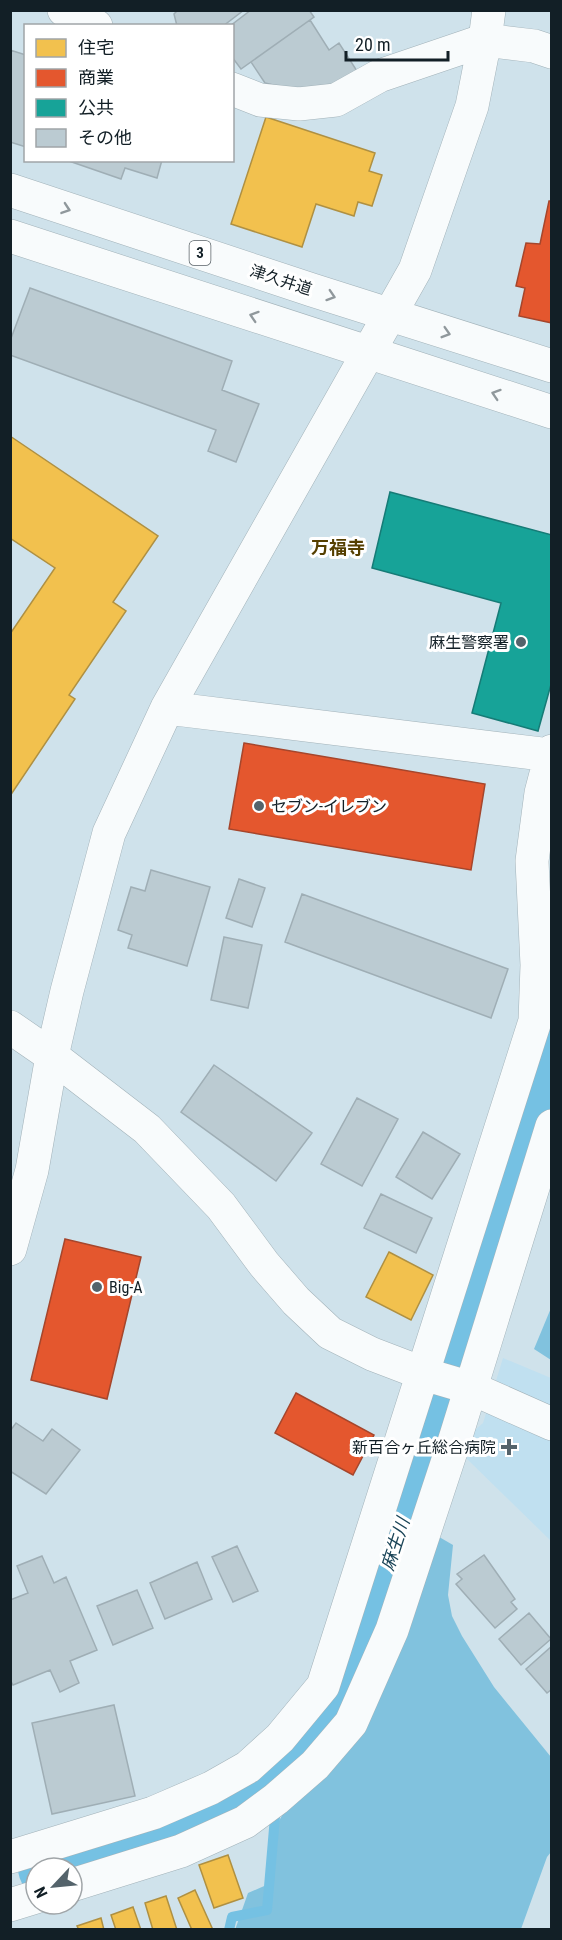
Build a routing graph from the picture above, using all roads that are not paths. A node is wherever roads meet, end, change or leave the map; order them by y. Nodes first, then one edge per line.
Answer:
1 (64, 10) edge
2 (92, 24) edge
3 (487, 26) edge
4 (552, 52) edge
5 (234, 90) edge
6 (10, 190) edge
7 (10, 236) edge
8 (390, 315) junction
9 (369, 354) junction
10 (552, 366) edge
11 (552, 412) edge
12 (167, 708) junction
13 (551, 753) edge
14 (10, 1027) edge
15 (52, 1056) junction
16 (552, 1126) edge
17 (10, 1249) edge
18 (425, 1374) junction
19 (465, 1386) junction
20 (552, 1424) edge
21 (10, 1857) edge
22 (84, 1881) edge

1 - 2 street
3 - 4 street
3 - 5 street
3 - 8 street
6 -> 8 street, 津久井道 / 3
9 -> 7 street
8 - 9 street
8 -> 10 street, 津久井道 / 3
11 -> 9 street
9 - 12 street
12 - 13 street
12 - 15 street
13 - 18 street
14 - 15 street
15 - 17 street
15 - 18 street
16 - 19 street
18 - 19 street
18 - 21 street
19 - 20 street
19 - 22 street

